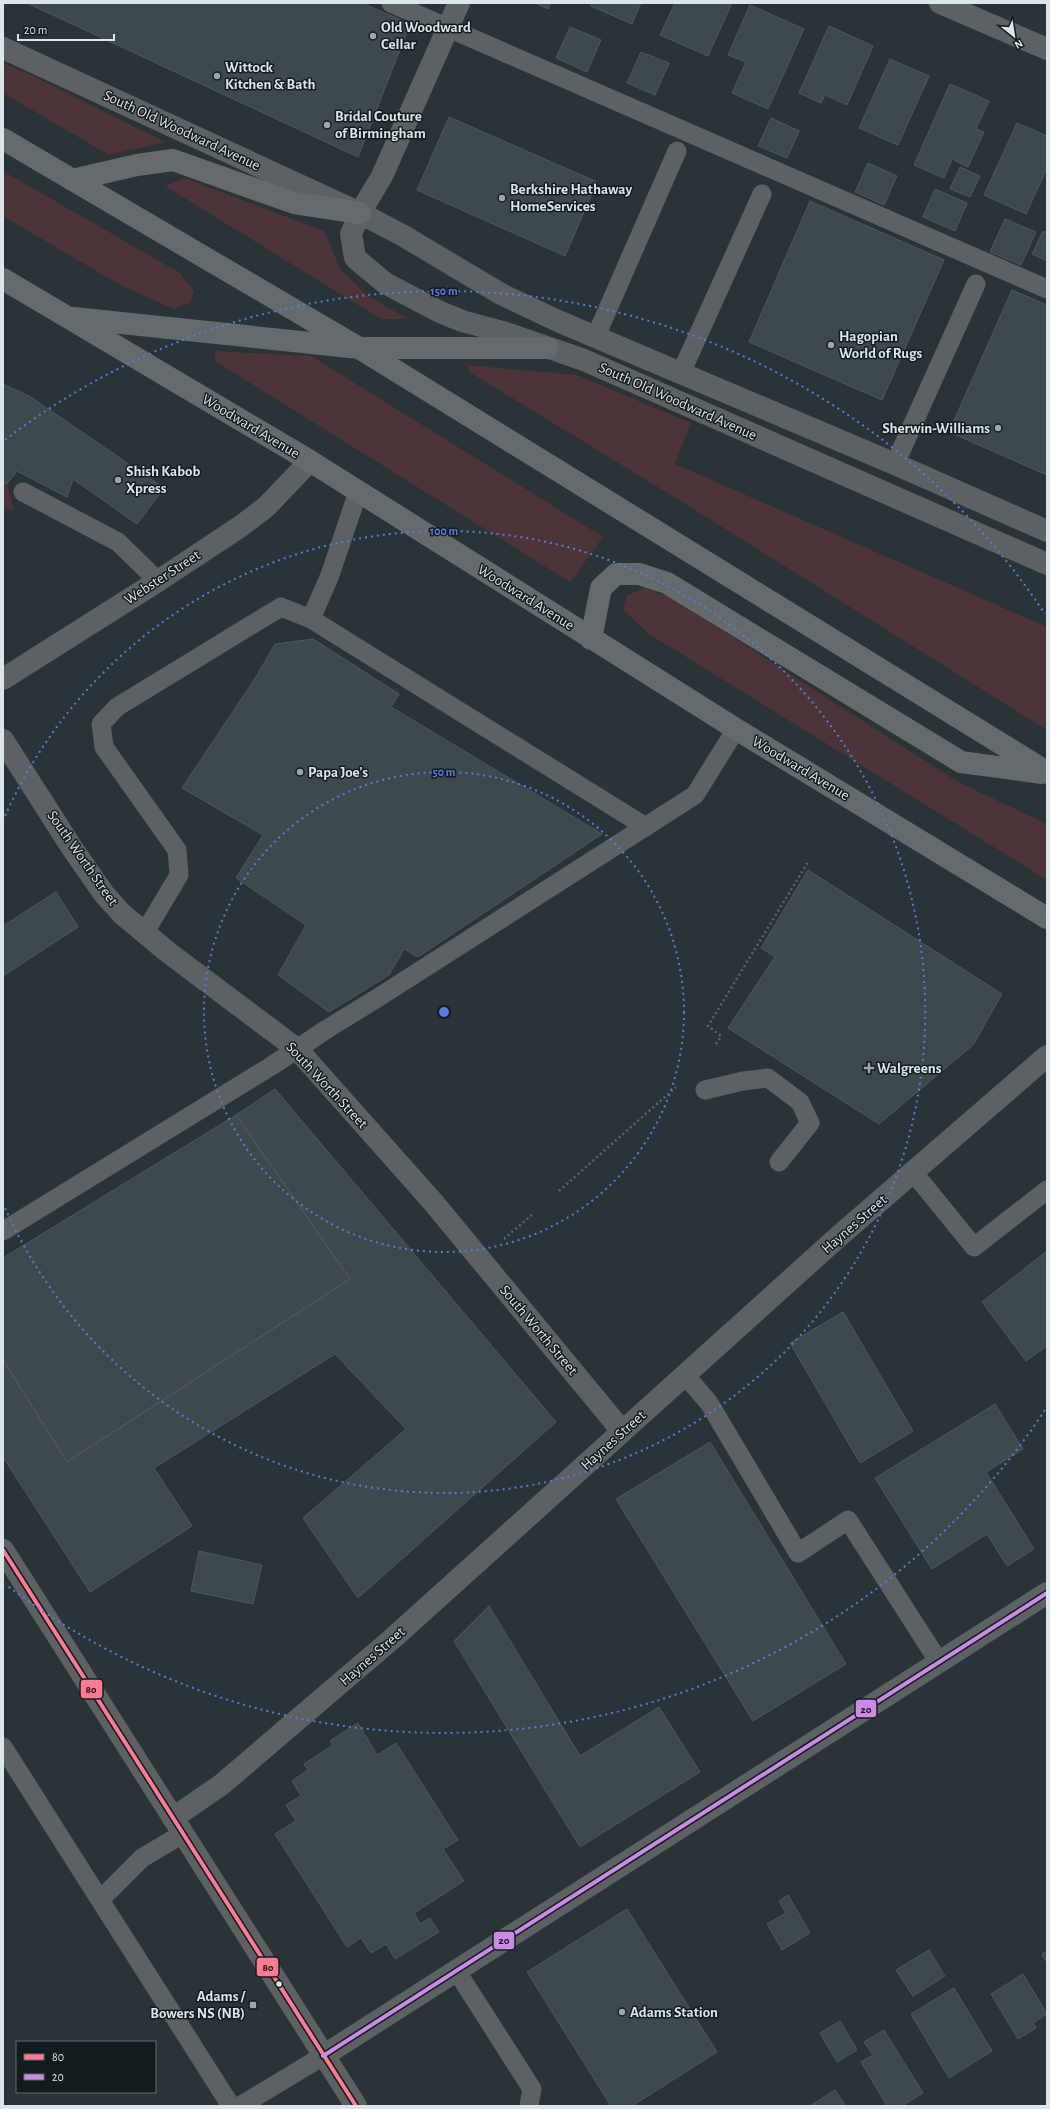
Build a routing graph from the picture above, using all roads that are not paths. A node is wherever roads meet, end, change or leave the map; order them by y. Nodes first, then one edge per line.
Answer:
1 (390, 3) edge
2 (459, 3) edge
3 (940, 3) edge
4 (447, 29) junction
5 (3, 48) edge
6 (1047, 49) edge
7 (3, 139) edge
8 (677, 150) dead end
9 (72, 180) junction
10 (762, 194) dead end
11 (360, 212) junction
12 (3, 279) edge
13 (976, 284) dead end
14 (1047, 289) edge
15 (67, 317) junction
16 (596, 336) junction
17 (359, 348) junction
18 (547, 348) junction
19 (681, 373) junction
20 (310, 461) junction
21 (896, 464) junction
22 (23, 492) dead end
23 (358, 492) junction
24 (1047, 532) edge
25 (1047, 564) edge
26 (158, 581) junction
27 (311, 619) junction
28 (591, 639) junction
29 (3, 679) edge
30 (736, 729) junction
31 (3, 740) edge
32 (1047, 773) edge
33 (646, 827) junction
34 (1047, 918) edge
35 (145, 932) junction
36 (297, 1049) junction
37 (1047, 1056) edge
38 (705, 1090) dead end
39 (779, 1162) dead end
40 (914, 1172) junction
41 (1047, 1190) edge
42 (3, 1231) edge
43 (685, 1375) junction
44 (622, 1431) junction
45 (3, 1550) edge
46 (1047, 1593) edge
47 (939, 1662) junction
48 (3, 1747) edge
49 (178, 1825) junction
50 (100, 1900) junction
51 (456, 1970) junction
52 (324, 2056) junction
53 (231, 2106) edge
54 (240, 2106) edge
55 (356, 2106) edge
56 (529, 2106) edge

1 - 4 lane
2 - 4 street
3 - 6 street
4 - 11 street
4 - 14 lane
5 - 11 street, South Old Woodward Avenue
7 - 9 main road
8 - 16 lane
9 - 11 main road
9 - 17 main road
10 - 19 lane
11 - 16 street, South Old Woodward Avenue
11 - 18 street, South Old Woodward Avenue
12 - 15 main road, Woodward Avenue
13 - 21 lane
15 - 17 main road
15 - 20 main road, Woodward Avenue
16 - 19 street, South Old Woodward Avenue
17 - 18 main road
17 - 32 main road
18 - 25 street, South Old Woodward Avenue
19 - 21 street, South Old Woodward Avenue
20 - 23 main road, Woodward Avenue
20 - 26 street, Webster Street
21 - 24 street, South Old Woodward Avenue
22 - 26 lane
23 - 27 lane
23 - 28 main road, Woodward Avenue
26 - 29 street, Webster Street
27 - 33 lane
27 - 35 lane
28 - 30 main road, Woodward Avenue
28 - 32 main road
30 - 33 lane
30 - 34 main road, Woodward Avenue
31 - 35 street, South Worth Street
33 - 36 lane
35 - 36 street, South Worth Street
36 - 42 lane
36 - 44 street, South Worth Street
37 - 40 street, Haynes Street
38 - 39 lane
40 - 41 lane
40 - 43 street, Haynes Street
43 - 44 street, Haynes Street
43 - 47 lane
44 - 49 street, Haynes Street
45 - 49 street
46 - 47 street
47 - 51 street
48 - 50 lane
49 - 50 lane
49 - 52 street
50 - 53 lane
51 - 52 street
51 - 56 lane
52 - 54 lane
52 - 55 street

